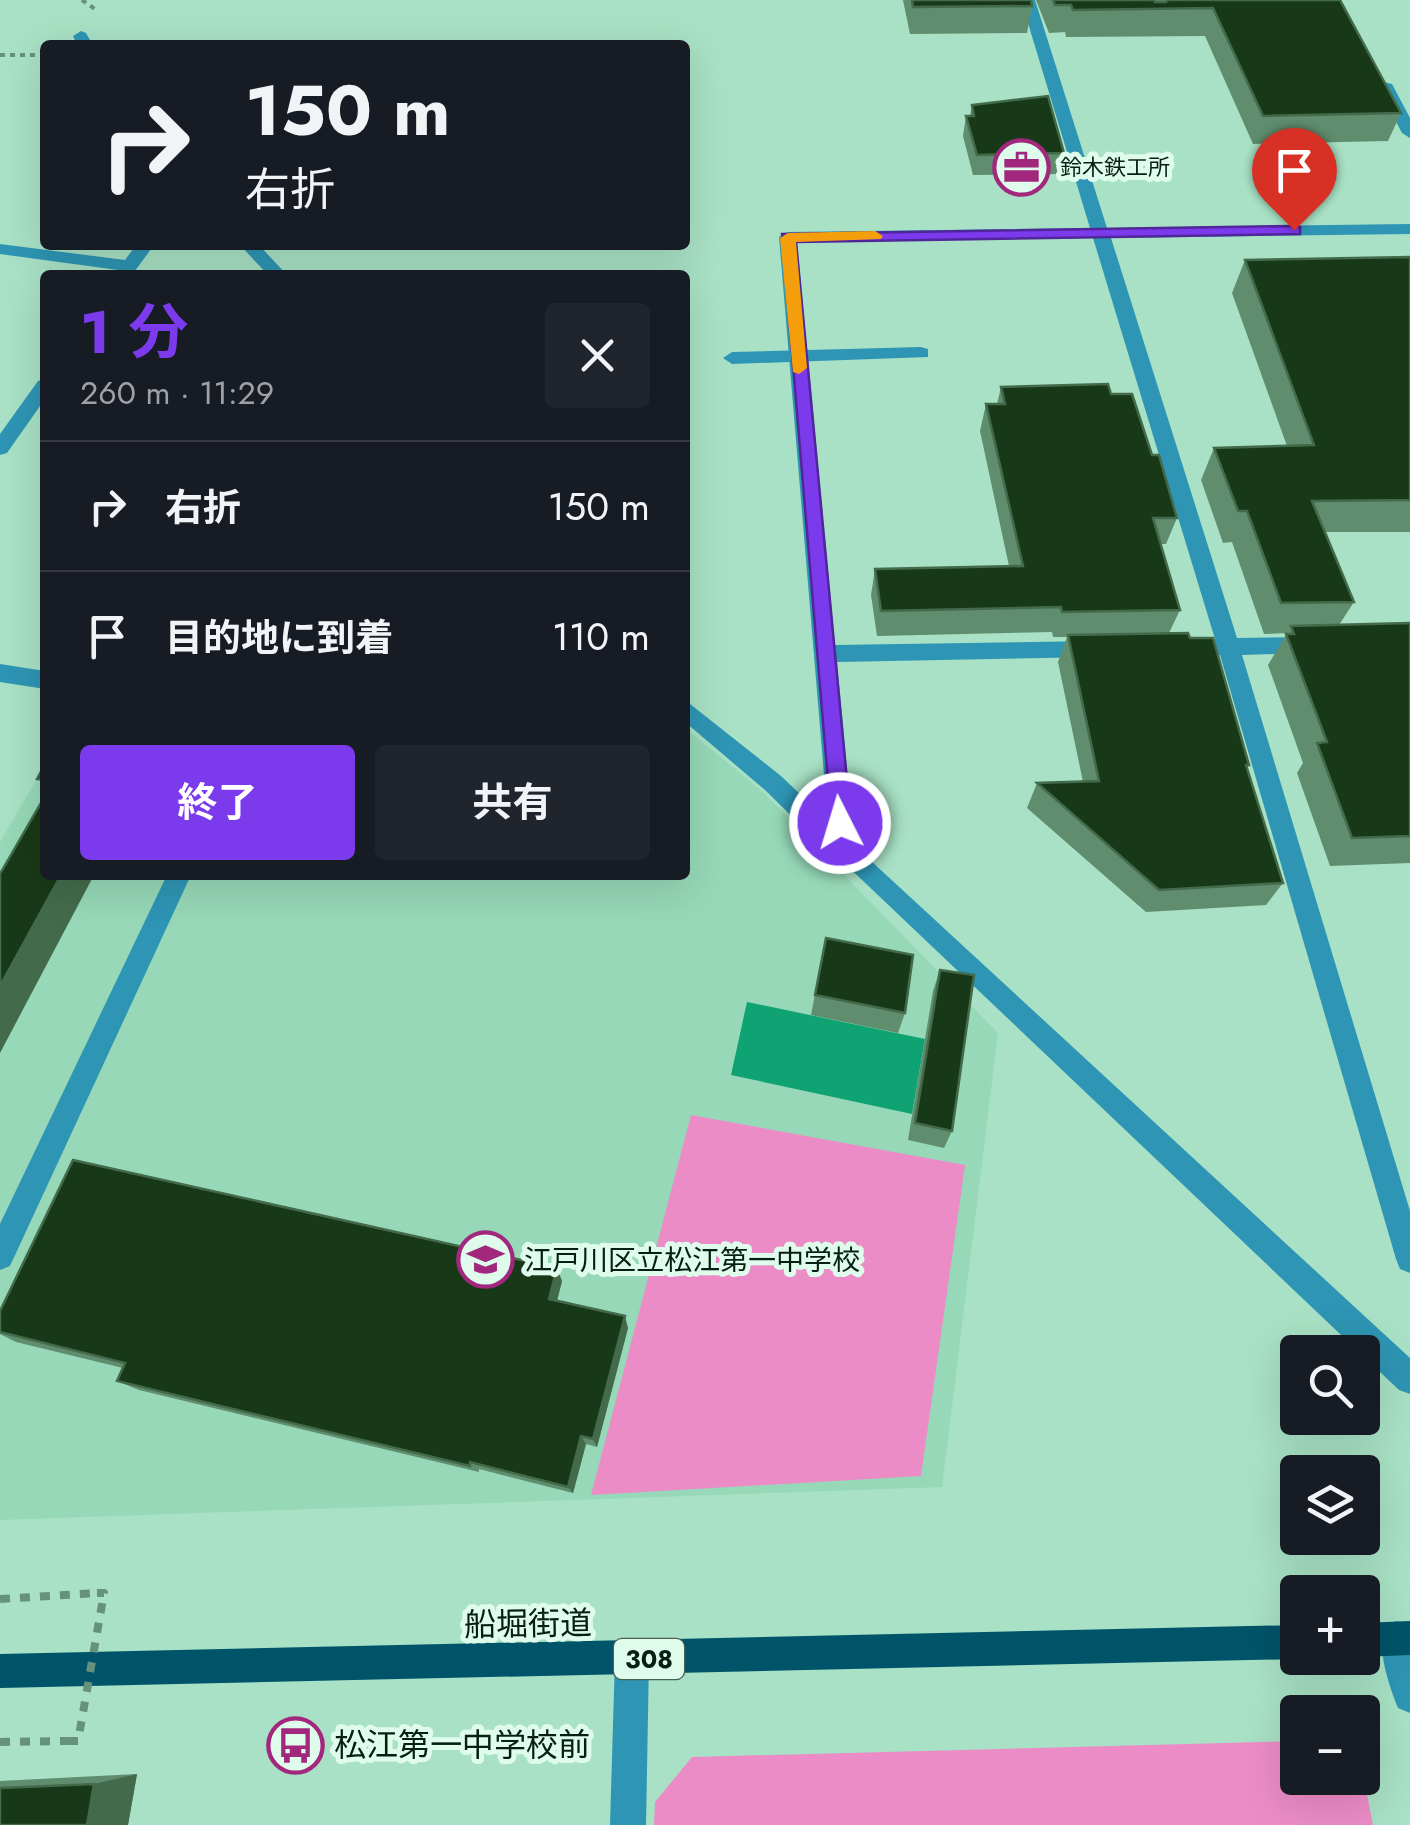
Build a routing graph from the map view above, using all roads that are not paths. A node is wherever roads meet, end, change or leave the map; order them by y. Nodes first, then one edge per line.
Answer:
1 (1028, 0) edge
2 (1374, 66) edge
3 (1410, 133) edge
4 (1410, 229) edge
5 (1102, 233) junction
6 (0, 249) edge
7 (254, 250) edge
8 (127, 270) edge
9 (273, 270) edge
10 (921, 353) dead end
11 (798, 356) junction
12 (732, 358) dead end
13 (40, 392) edge
14 (0, 448) edge
15 (1338, 645) edge
16 (1229, 647) junction
17 (1191, 648) edge
18 (1114, 649) edge
19 (824, 654) junction
20 (0, 673) edge
21 (40, 679) edge
22 (690, 713) edge
23 (832, 840) junction
24 (177, 880) edge
25 (0, 1256) edge
26 (1410, 1259) edge
27 (1410, 1378) edge
28 (1404, 1638) edge
29 (1280, 1642) edge
30 (632, 1660) junction
31 (0, 1671) edge
32 (1410, 1696) edge
33 (628, 1825) edge

1 - 5 street
2 - 3 street
4 - 5 street
5 - 11 street
5 - 16 street
6 - 8 street
7 - 9 street
10 - 11 street
11 - 12 street
11 - 19 street
13 - 14 street
15 - 16 street
16 - 17 street
16 - 26 street
18 - 19 street
19 - 23 street
20 - 21 street
22 - 23 street
23 - 27 street
24 - 25 street
28 - 32 street
29 - 30 main road, 船堀街道 / 308
30 - 31 main road, 船堀街道 / 308
30 - 33 street

